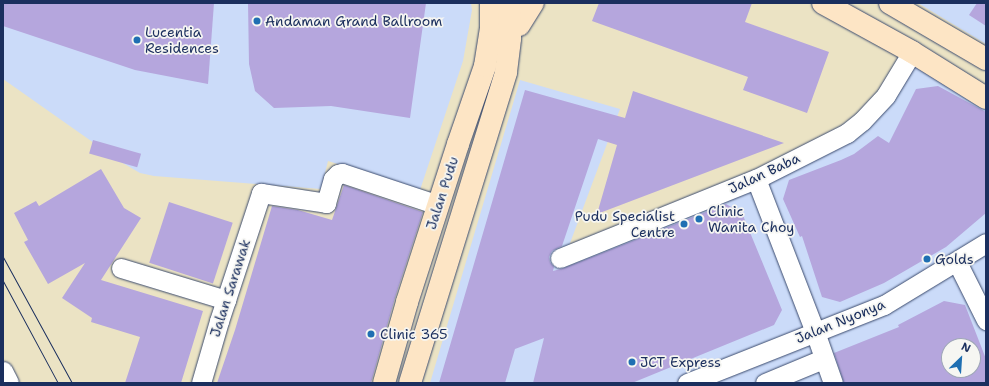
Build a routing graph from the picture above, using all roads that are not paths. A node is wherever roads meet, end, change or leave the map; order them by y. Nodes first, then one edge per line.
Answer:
1 (491, 3) edge
2 (509, 3) edge
3 (517, 3) edge
4 (533, 3) edge
5 (822, 3) edge
6 (890, 3) edge
7 (519, 25) junction
8 (912, 52) junction
9 (986, 59) edge
10 (506, 72) junction
11 (986, 98) edge
12 (756, 179) junction
13 (438, 205) junction
14 (986, 243) edge
15 (560, 258) dead end
16 (957, 262) junction
17 (121, 268) dead end
18 (226, 300) junction
19 (986, 320) edge
20 (815, 332) junction
21 (823, 359) junction
22 (3, 371) edge
23 (9, 383) edge
24 (201, 383) edge
25 (384, 383) edge
26 (410, 383) edge
27 (687, 383) edge
28 (765, 383) edge
29 (833, 383) edge

1 - 13 main road, Jalan Pudu
2 - 10 main road, Jalan Pudu
3 - 7 main road
4 - 7 main road
5 - 8 main road
6 - 9 main road
7 - 10 main road
8 - 11 main road
8 - 12 street, Jalan Baba
10 - 26 main road, Jalan Pudu
12 - 15 street, Jalan Baba
12 - 20 street
13 - 18 street, Jalan Sarawak
13 - 25 main road, Jalan Pudu
14 - 16 street, Jalan Nyonya
16 - 19 street
16 - 20 street, Jalan Nyonya
17 - 18 street
18 - 24 street, Jalan Sarawak
20 - 21 street
20 - 27 street, Jalan Nyonya
21 - 28 street
21 - 29 street
22 - 23 street

